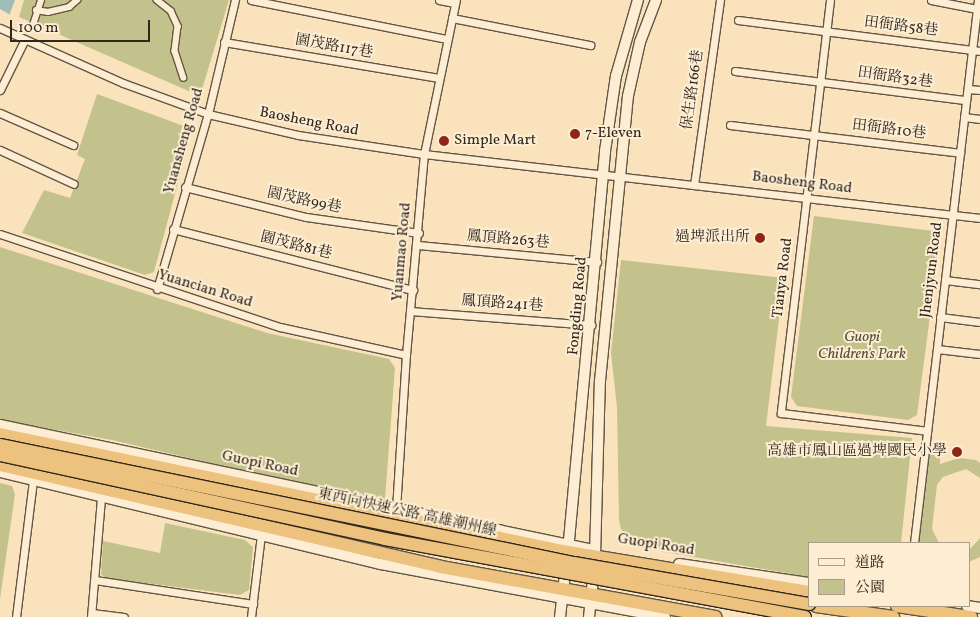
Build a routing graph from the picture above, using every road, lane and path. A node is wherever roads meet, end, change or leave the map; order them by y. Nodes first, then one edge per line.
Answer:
1 (41, 0) edge
2 (77, 0) edge
3 (157, 0) edge
4 (235, 0) edge
5 (251, 0) edge
6 (439, 0) edge
7 (638, 0) edge
8 (656, 0) edge
9 (720, 0) edge
10 (830, 0) edge
11 (931, 0) edge
12 (978, 0) edge
13 (455, 1) edge
14 (977, 9) junction
15 (36, 10) junction
16 (452, 18) junction
17 (738, 20) dead end
18 (32, 25) dead end
19 (0, 28) edge
20 (826, 31) junction
21 (447, 39) junction
22 (24, 41) junction
23 (224, 42) junction
24 (590, 45) dead end
25 (976, 50) edge
26 (734, 72) dead end
27 (184, 78) dead end
28 (439, 78) junction
29 (820, 81) junction
30 (968, 89) junction
31 (0, 90) edge
32 (980, 90) edge
33 (966, 100) junction
34 (0, 113) edge
35 (208, 114) junction
36 (964, 117) junction
37 (980, 119) edge
38 (730, 125) dead end
39 (814, 134) junction
40 (73, 145) dead end
41 (0, 150) edge
42 (424, 154) junction
43 (960, 154) junction
44 (603, 174) junction
45 (620, 176) junction
46 (74, 184) dead end
47 (694, 184) junction
48 (185, 187) junction
49 (807, 198) junction
50 (952, 215) junction
51 (980, 218) edge
52 (173, 229) junction
53 (419, 233) junction
54 (0, 234) edge
55 (418, 245) junction
56 (596, 262) junction
57 (945, 280) junction
58 (980, 284) edge
59 (157, 289) junction
60 (413, 290) junction
61 (410, 311) junction
62 (940, 317) junction
63 (980, 322) edge
64 (592, 325) junction
65 (937, 349) junction
66 (980, 354) edge
67 (406, 355) junction
68 (0, 425) edge
69 (927, 431) junction
70 (0, 434) edge
71 (0, 445) edge
72 (0, 455) edge
73 (0, 465) edge
74 (0, 472) edge
75 (33, 481) junction
76 (101, 498) junction
77 (396, 509) junction
78 (261, 534) junction
79 (914, 542) edge
80 (568, 549) junction
81 (595, 554) junction
82 (95, 580) junction
83 (808, 583) edge
84 (808, 592) edge
85 (563, 596) junction
86 (591, 601) junction
87 (253, 604) junction
88 (808, 604) edge
89 (823, 607) edge
90 (904, 607) edge
91 (663, 613) edge
92 (91, 615) edge
93 (16, 617) edge
94 (124, 617) edge
95 (251, 617) edge
96 (560, 617) edge
97 (589, 617) edge
98 (715, 617) edge
99 (805, 617) edge
100 (893, 617) edge
101 (970, 617) edge

1 - 15 street
2 - 15 street
3 - 27 street
4 - 23 street, Yuansheng Road
5 - 21 street
6 - 13 street
7 - 44 main road, Fongding Road
8 - 45 main road, Fongding Road
9 - 47 street, 保生路166巷
10 - 20 street, Tianya Road
11 - 14 street
12 - 14 street, Jhenjyun Road
13 - 16 street, Yuanmao Road
14 - 25 street, Jhenjyun Road
15 - 18 street
16 - 21 street, Yuanmao Road
16 - 24 street
17 - 20 street, 田衙路58巷
19 - 22 street, Baosheng Road
20 - 25 street, 田衙路58巷
20 - 29 street, Tianya Road
21 - 28 street, Yuanmao Road
22 - 31 street
22 - 35 street, Baosheng Road
23 - 28 street, 園茂路117巷
23 - 35 street, Yuansheng Road
25 - 30 street, Jhenjyun Road
26 - 29 street, 田衙路32巷
28 - 42 street, Yuanmao Road
29 - 33 street, 田衙路32巷
29 - 39 street, Tianya Road
30 - 32 street
30 - 33 street, Jhenjyun Road
33 - 36 street, Jhenjyun Road
34 - 40 street
35 - 42 street, Baosheng Road
35 - 48 street, Yuansheng Road
36 - 37 street
36 - 43 street, Jhenjyun Road
38 - 39 street, 田衙路10巷
39 - 43 street, 田衙路10巷
39 - 49 street, Tianya Road
41 - 46 street
42 - 44 street, Baosheng Road
42 - 53 street, Yuanmao Road
43 - 50 street, Jhenjyun Road
44 - 45 street, Baosheng Road
44 - 56 main road, Fongding Road
45 - 47 street, Baosheng Road
45 - 81 main road, Fongding Road
47 - 49 street, Baosheng Road
48 - 52 street, Yuansheng Road
48 - 53 street, 園茂路99巷
49 - 50 street, Baosheng Road
49 - 69 street, Tianya Road
50 - 51 street, Baosheng Road
50 - 57 street, Jhenjyun Road
52 - 59 street, Yuansheng Road
52 - 60 street, 園茂路81巷
53 - 55 street, Yuanmao Road
54 - 59 street, Yuancian Road
55 - 56 street, 鳳頂路263巷
55 - 60 street, Yuanmao Road
56 - 64 main road, Fongding Road
57 - 58 street
57 - 62 street, Jhenjyun Road
59 - 67 street, Yuancian Road
60 - 61 street, Yuanmao Road
61 - 64 street, 鳳頂路241巷
61 - 67 street, Yuanmao Road
62 - 63 street
62 - 65 street, Jhenjyun Road
64 - 80 main road, Fongding Road
65 - 66 street
65 - 69 street, Jhenjyun Road
67 - 77 street, Yuanmao Road
68 - 77 main road, Guopi Road
69 - 79 street, Jhenjyun Road
70 - 80 highway
71 - 88 highway, 東西向快速公路 高雄潮州線, bridge
72 - 99 highway, 東西向快速公路 高雄潮州線, bridge
73 - 85 highway
74 - 75 main road
75 - 76 main road
75 - 93 street
76 - 78 main road
76 - 82 street
77 - 80 main road, Guopi Road
78 - 85 main road
78 - 87 street
80 - 81 highway
80 - 85 main road, Fongding Road
81 - 83 main road, Guopi Road
81 - 84 highway
81 - 86 main road, Fongding Road
82 - 87 street
82 - 92 street
85 - 86 highway
85 - 96 main road, Fongding Road
86 - 91 highway
86 - 97 main road, Fongding Road
87 - 95 street
89 - 100 highway
90 - 101 highway
91 - 98 highway
92 - 94 street

